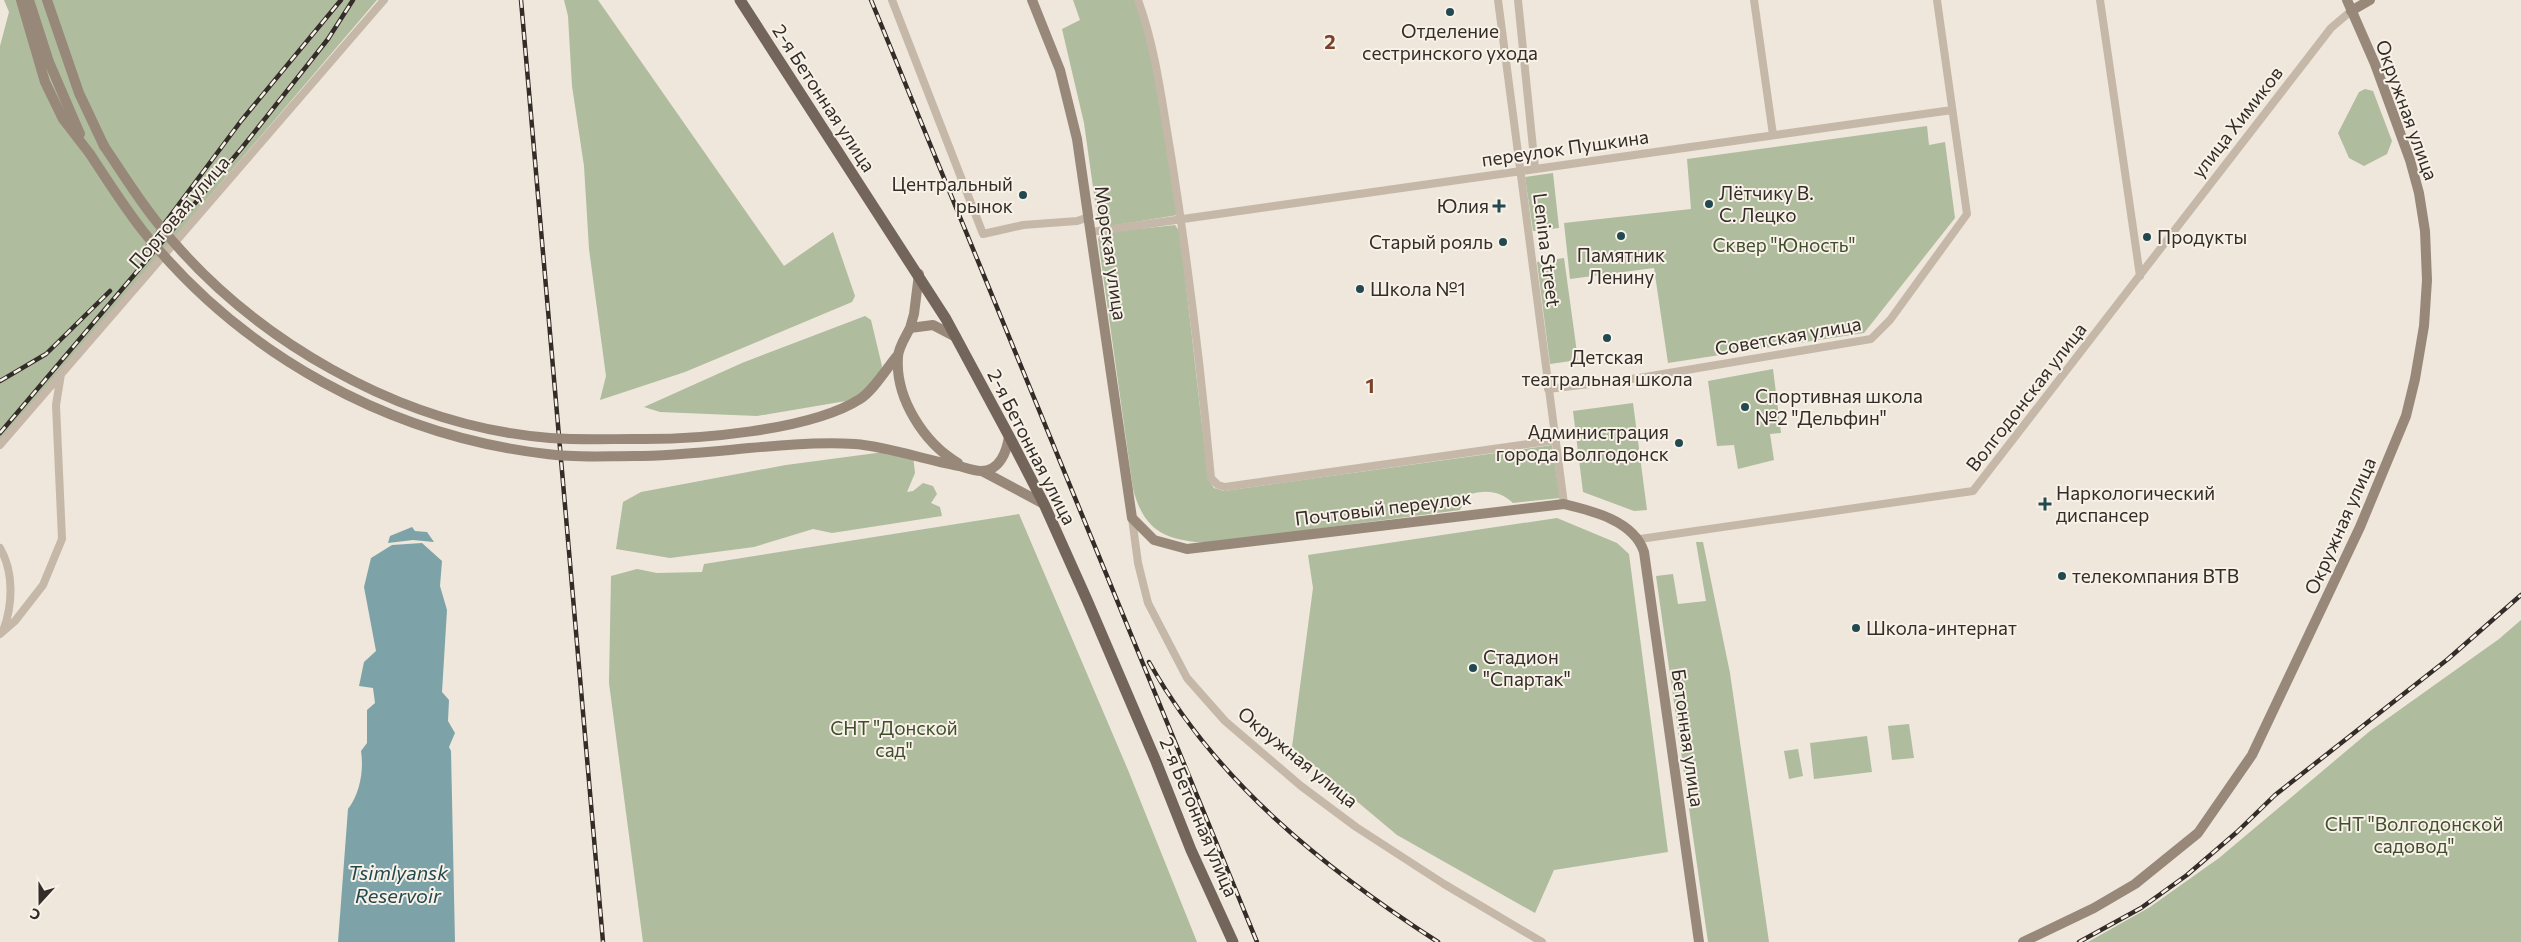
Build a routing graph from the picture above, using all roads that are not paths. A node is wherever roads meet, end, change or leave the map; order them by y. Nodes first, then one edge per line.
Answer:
1 (21, 0) edge
2 (29, 0) edge
3 (47, 0) edge
4 (384, 0) edge
5 (740, 0) edge
6 (892, 0) edge
7 (1032, 0) edge
8 (1138, 0) edge
9 (1498, 0) edge
10 (1518, 0) edge
11 (1754, 0) edge
12 (1937, 0) edge
13 (2100, 0) edge
14 (2346, 0) edge
15 (2370, 0) edge
16 (2351, 11) junction
17 (1952, 110) junction
18 (1773, 135) junction
19 (90, 154) junction
20 (1535, 168) junction
21 (1520, 170) junction
22 (1089, 217) junction
23 (1182, 220) junction
24 (1091, 232) junction
25 (919, 274) junction
26 (2140, 276) junction
27 (910, 328) junction
28 (956, 337) junction
29 (897, 356) junction
30 (62, 372) junction
31 (1548, 388) junction
32 (1009, 436) junction
33 (1556, 440) junction
34 (0, 445) edge
35 (966, 468) junction
36 (982, 471) junction
37 (1044, 504) junction
38 (1564, 504) junction
39 (1132, 518) junction
40 (1640, 539) junction
41 (0, 548) edge
42 (1, 633) edge
43 (1233, 942) edge
44 (1542, 942) edge
45 (1698, 942) edge
46 (2023, 942) edge

1 - 19 main road
2 - 19 main road
3 - 29 main road, bridge
4 - 30 street, Портовая улица
5 - 25 main road, 2-я Бетонная улица
6 - 22 street
7 - 22 main road, Морская улица
8 - 23 street
9 - 21 street, Lenina Street
10 - 20 street, Lenina Street
11 - 18 street
12 - 17 street, Советская улица
13 - 26 street
14 - 16 main road, Окружная улица
15 - 16 main road, улица Химиков
16 - 26 street, улица Химиков
16 - 46 main road, Окружная улица
17 - 18 street, переулок Пушкина
17 - 31 street, Советская улица
18 - 20 street, переулок Пушкина
19 - 35 main road, bridge
20 - 21 street, переулок Пушкина
21 - 23 street, переулок Пушкина
21 - 31 street, Lenina Street
22 - 24 main road, Морская улица
23 - 24 street, переулок Пушкина
23 - 33 street
24 - 39 main road, Морская улица
25 - 27 main road
25 - 28 main road, 2-я Бетонная улица
26 - 40 street, Волгодонская улица
27 - 28 main road
27 - 29 main road
28 - 32 main road, 2-я Бетонная улица
29 - 35 main road
30 - 34 street, Портовая улица
30 - 42 street
31 - 33 street, Lenina Street
32 - 36 main road
32 - 37 main road, 2-я Бетонная улица
33 - 38 street, Lenina Street
35 - 36 main road
36 - 37 main road
37 - 43 main road, 2-я Бетонная улица
38 - 39 main road, Почтовый переулок
38 - 40 main road, Почтовый переулок
39 - 44 street, Окружная улица
40 - 45 main road, Бетонная улица
41 - 42 street

